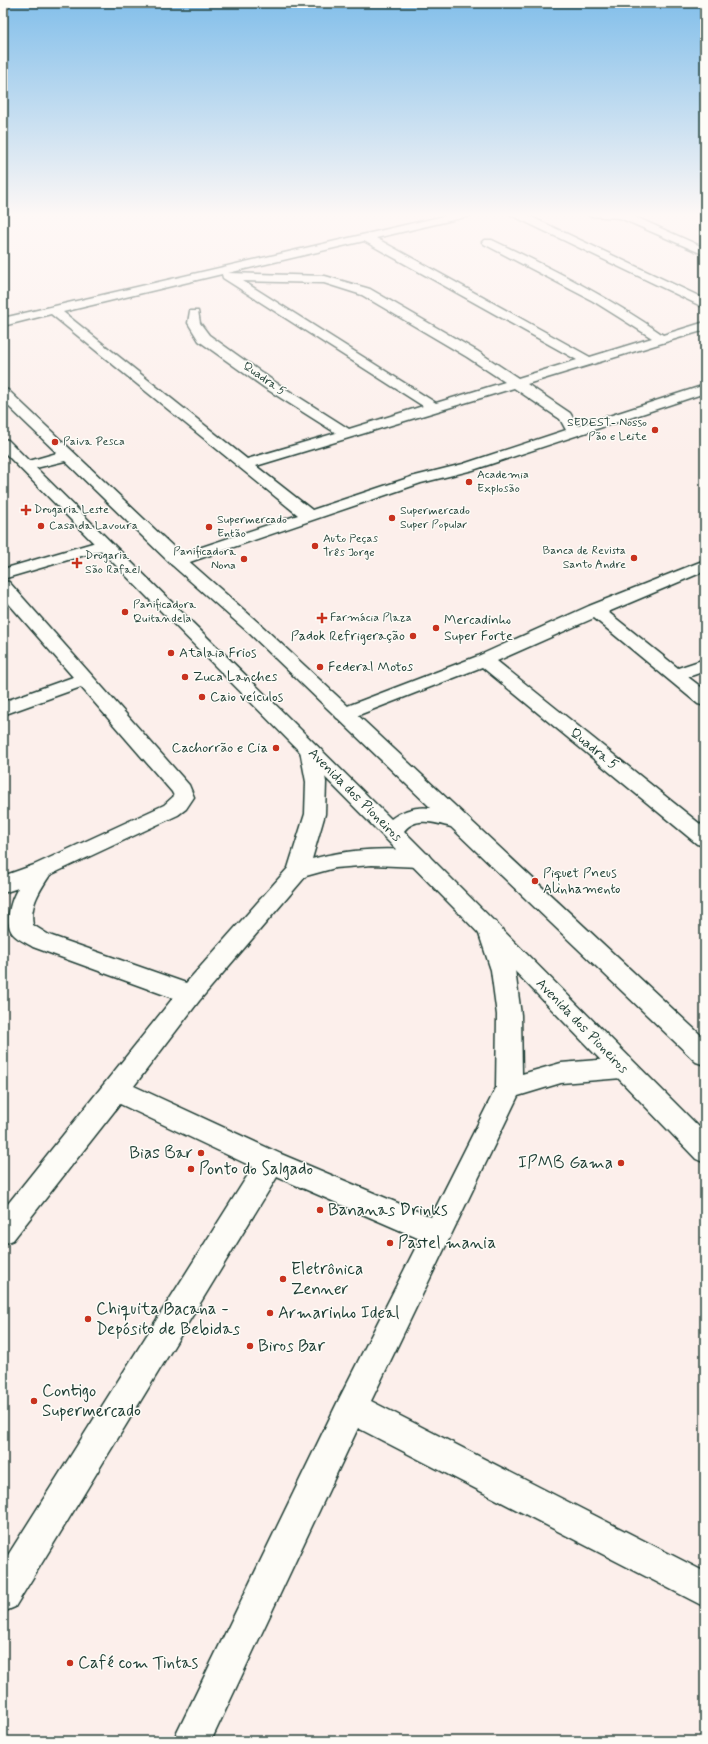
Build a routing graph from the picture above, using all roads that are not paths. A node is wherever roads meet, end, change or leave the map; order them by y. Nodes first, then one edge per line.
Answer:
1 (127, 294) edge
2 (255, 294) edge
3 (370, 294) edge
4 (468, 294) edge
5 (593, 294) edge
6 (685, 294) edge
7 (705, 304) edge
8 (53, 310) junction
9 (194, 314) dead end
10 (3, 322) edge
11 (705, 326) edge
12 (660, 338) junction
13 (588, 361) junction
14 (516, 383) junction
15 (705, 388) edge
16 (3, 393) edge
17 (435, 408) junction
18 (575, 432) junction
19 (348, 434) junction
20 (51, 441) junction
21 (14, 454) edge
22 (68, 456) junction
23 (247, 464) junction
24 (309, 516) junction
25 (103, 545) junction
26 (178, 561) junction
27 (705, 565) edge
28 (3, 574) edge
29 (3, 586) edge
30 (595, 610) junction
31 (484, 660) junction
32 (705, 664) edge
33 (676, 675) junction
34 (85, 679) junction
35 (705, 700) edge
36 (3, 709) edge
37 (344, 714) junction
38 (310, 750) junction
39 (456, 822) junction
40 (392, 832) junction
41 (705, 839) edge
42 (420, 859) junction
43 (42, 870) junction
44 (298, 871) junction
45 (3, 885) edge
46 (488, 928) junction
47 (190, 994) junction
48 (705, 1055) edge
49 (622, 1068) junction
50 (509, 1088) junction
51 (116, 1090) junction
52 (705, 1150) edge
53 (271, 1162) junction
54 (3, 1231) edge
55 (437, 1233) junction
56 (351, 1408) junction
57 (705, 1590) edge
58 (3, 1595) edge
59 (192, 1741) edge

1 - 8 street
2 - 17 street
3 - 14 street
4 - 13 street
5 - 12 street
6 - 7 street
8 - 10 street
8 - 23 street
9 - 19 street, Quadra 5
11 - 12 street
12 - 13 street
13 - 14 street
14 - 17 street
14 - 18 street
15 - 18 street
16 - 20 street
17 - 19 street
18 - 24 street
19 - 23 street
20 - 21 street
20 - 22 street
21 - 22 street
21 - 25 street, Avenida dos Pioneiros
22 - 26 street
23 - 24 street
24 - 26 street
25 - 28 street
25 - 38 street, Avenida dos Pioneiros
26 - 37 street
27 - 30 street
29 - 34 street
30 - 31 street
30 - 33 street
31 - 37 street
31 - 41 street, Quadra 5
32 - 33 street
33 - 35 street
34 - 36 street
34 - 43 street
37 - 39 street
38 - 40 street, Avenida dos Pioneiros
38 - 44 street
39 - 40 street
39 - 48 street
40 - 42 street, Avenida dos Pioneiros
42 - 44 street
42 - 46 street, Avenida dos Pioneiros
43 - 45 street
43 - 47 street
44 - 47 street
46 - 49 street, Avenida dos Pioneiros
46 - 50 street
47 - 51 street
49 - 50 street
49 - 52 street, Avenida dos Pioneiros
50 - 55 street
51 - 53 street
51 - 54 street
53 - 55 street
53 - 58 street
55 - 56 street
56 - 57 street
56 - 59 street

